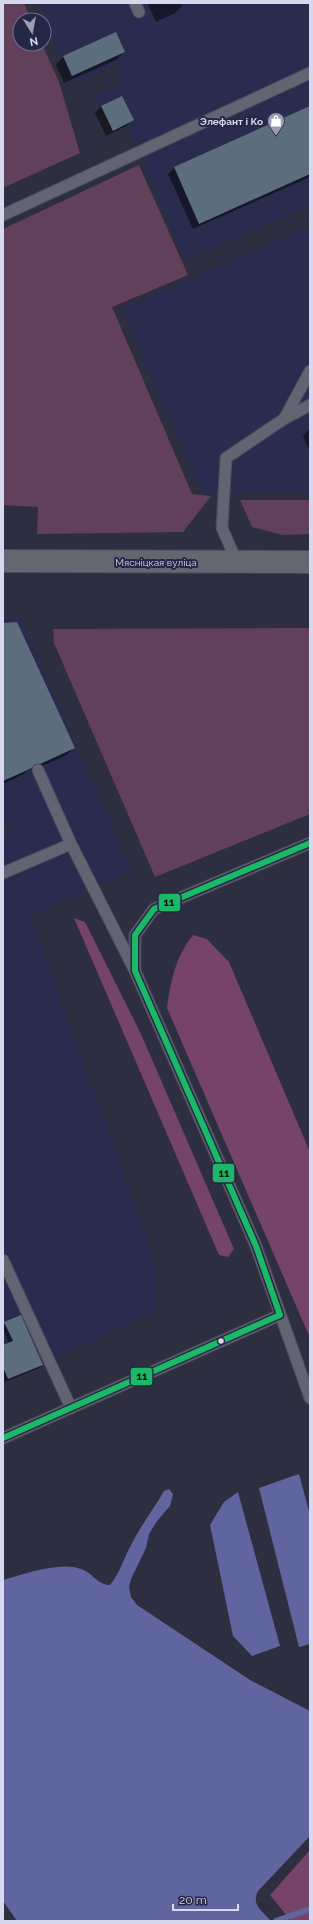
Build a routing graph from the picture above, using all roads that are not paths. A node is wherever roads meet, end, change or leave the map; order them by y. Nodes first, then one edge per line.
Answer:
1 (310, 73) edge
2 (3, 215) edge
3 (310, 371) edge
4 (310, 404) edge
5 (284, 419) junction
6 (3, 560) edge
7 (237, 562) junction
8 (310, 562) edge
9 (38, 770) dead end
10 (71, 844) junction
11 (310, 844) edge
12 (3, 873) edge
13 (135, 971) junction
14 (3, 1260) edge
15 (6, 1275) edge
16 (280, 1315) junction
17 (310, 1398) edge
18 (71, 1408) junction
19 (3, 1438) edge

1 - 2 lane
3 - 5 lane
4 - 5 lane
5 - 7 lane
6 - 7 main road, Мясніцкая вуліца
7 - 8 main road, Мясніцкая вуліца
9 - 10 lane
10 - 12 lane
10 - 13 lane
11 - 13 lane
13 - 16 lane
14 - 15 lane
15 - 18 lane
16 - 17 lane
16 - 18 lane
18 - 19 lane

